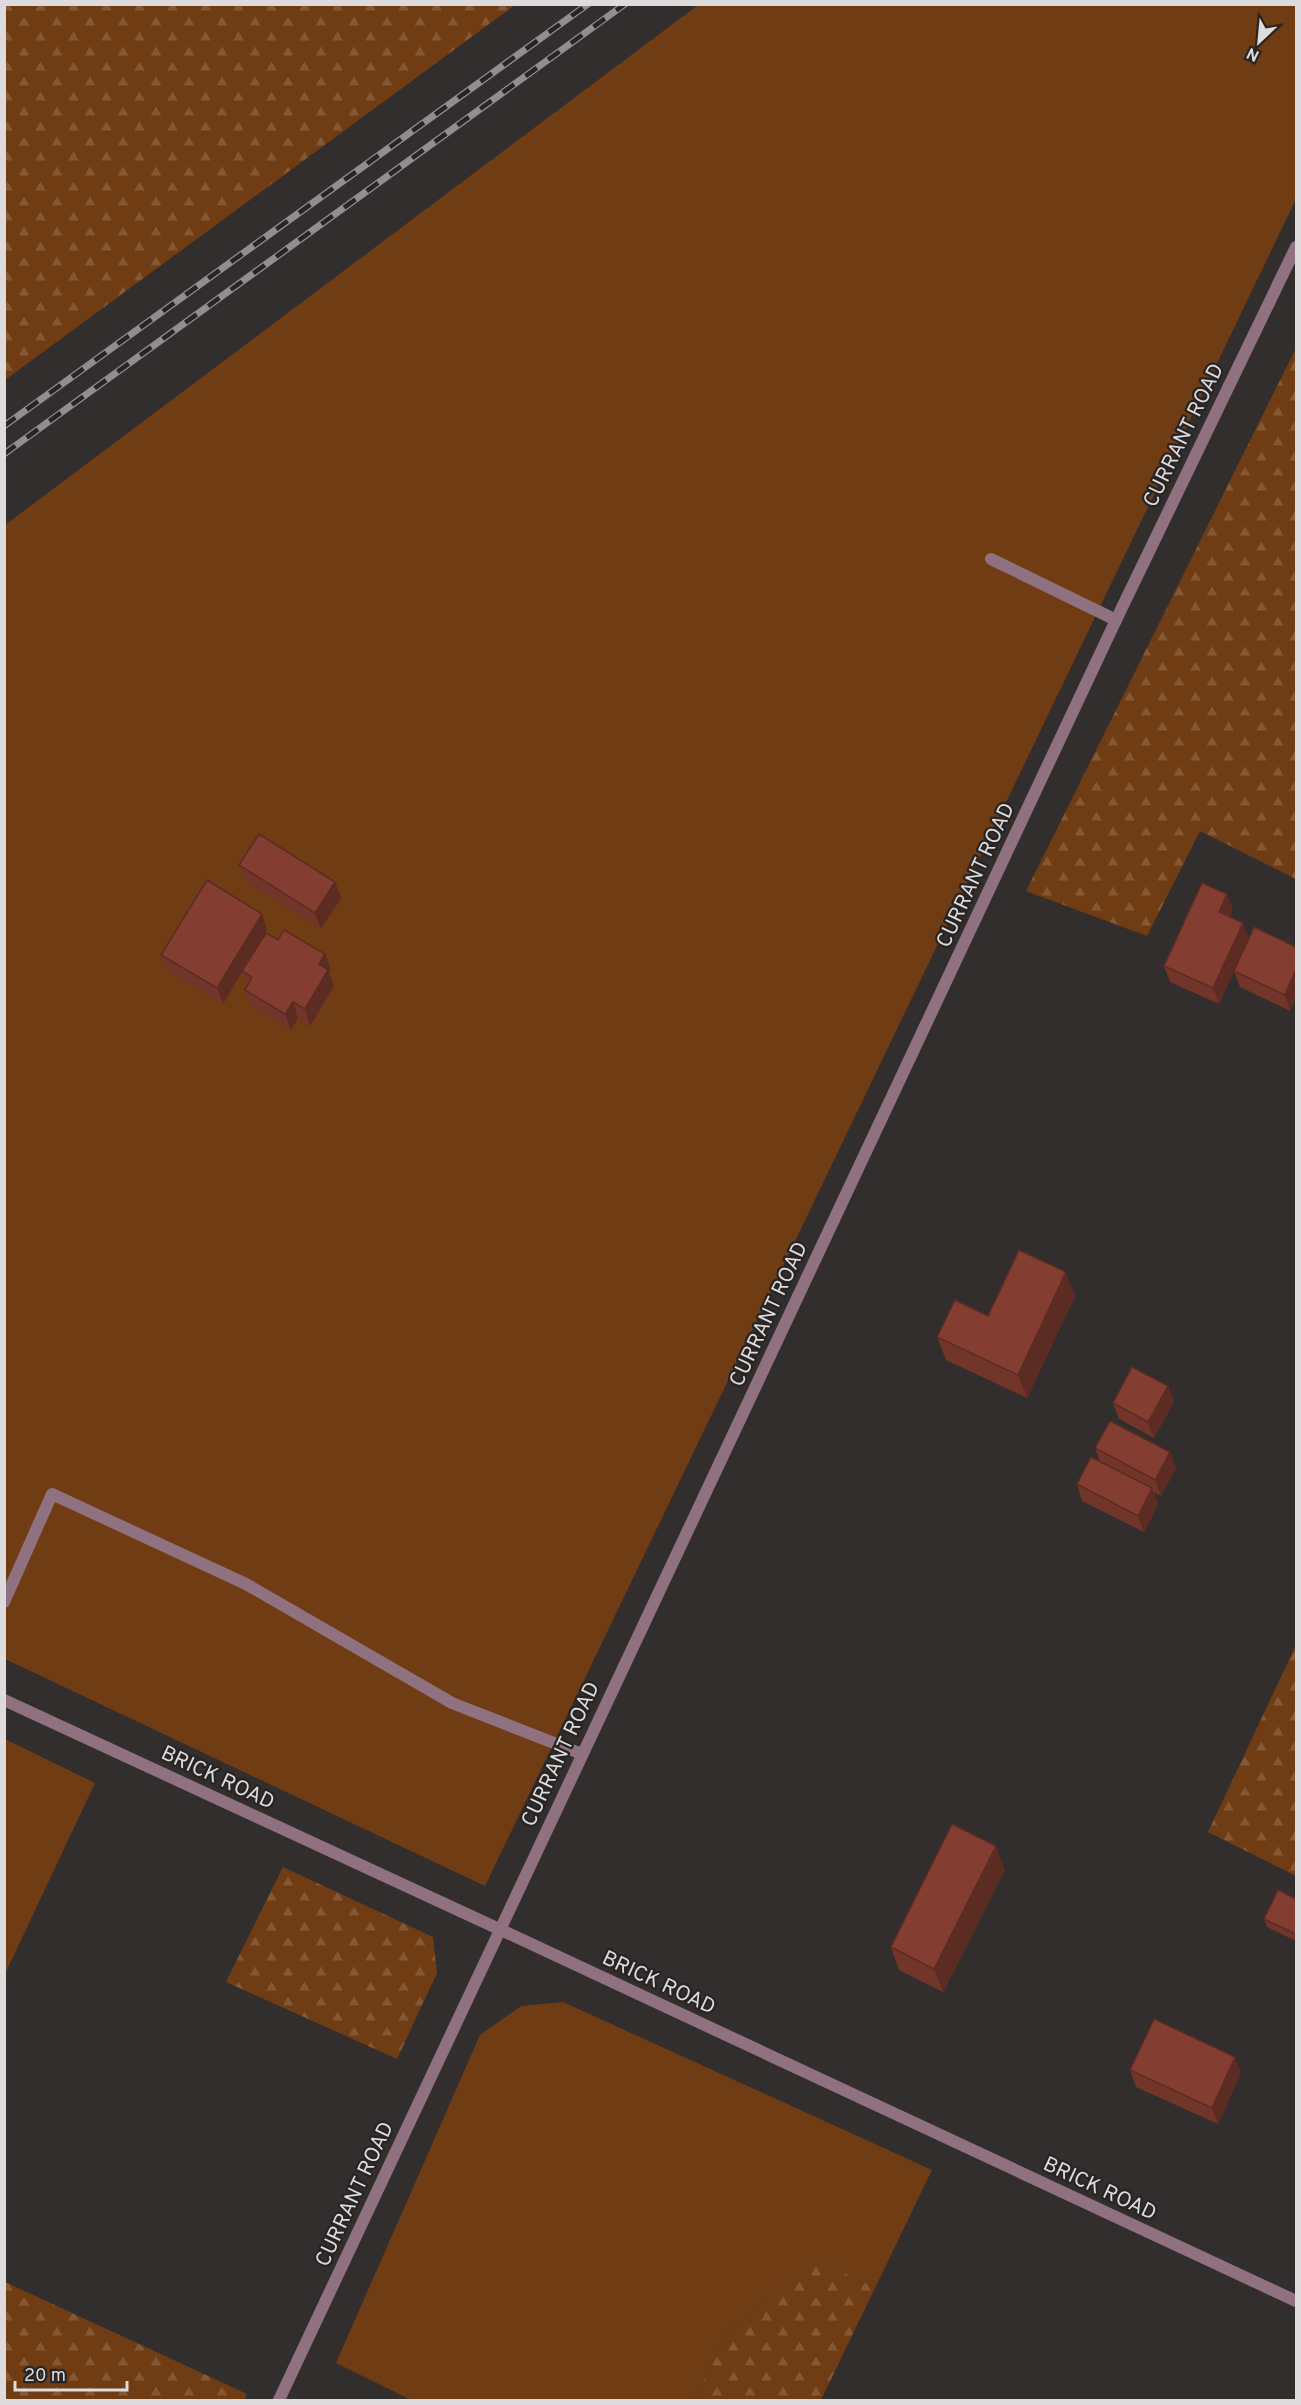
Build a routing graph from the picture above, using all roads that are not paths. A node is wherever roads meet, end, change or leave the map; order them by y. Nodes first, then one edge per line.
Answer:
1 (1296, 247) edge
2 (991, 559) dead end
3 (1116, 620) junction
4 (4, 1602) edge
5 (4, 1700) edge
6 (582, 1754) junction
7 (499, 1929) junction
8 (1296, 2301) edge
9 (279, 2400) edge

1 - 3 street, CURRANT ROAD
2 - 3 street
3 - 6 street, CURRANT ROAD
4 - 6 street
5 - 7 street, BRICK ROAD
6 - 7 street, CURRANT ROAD
7 - 8 street, BRICK ROAD
7 - 9 street, CURRANT ROAD

